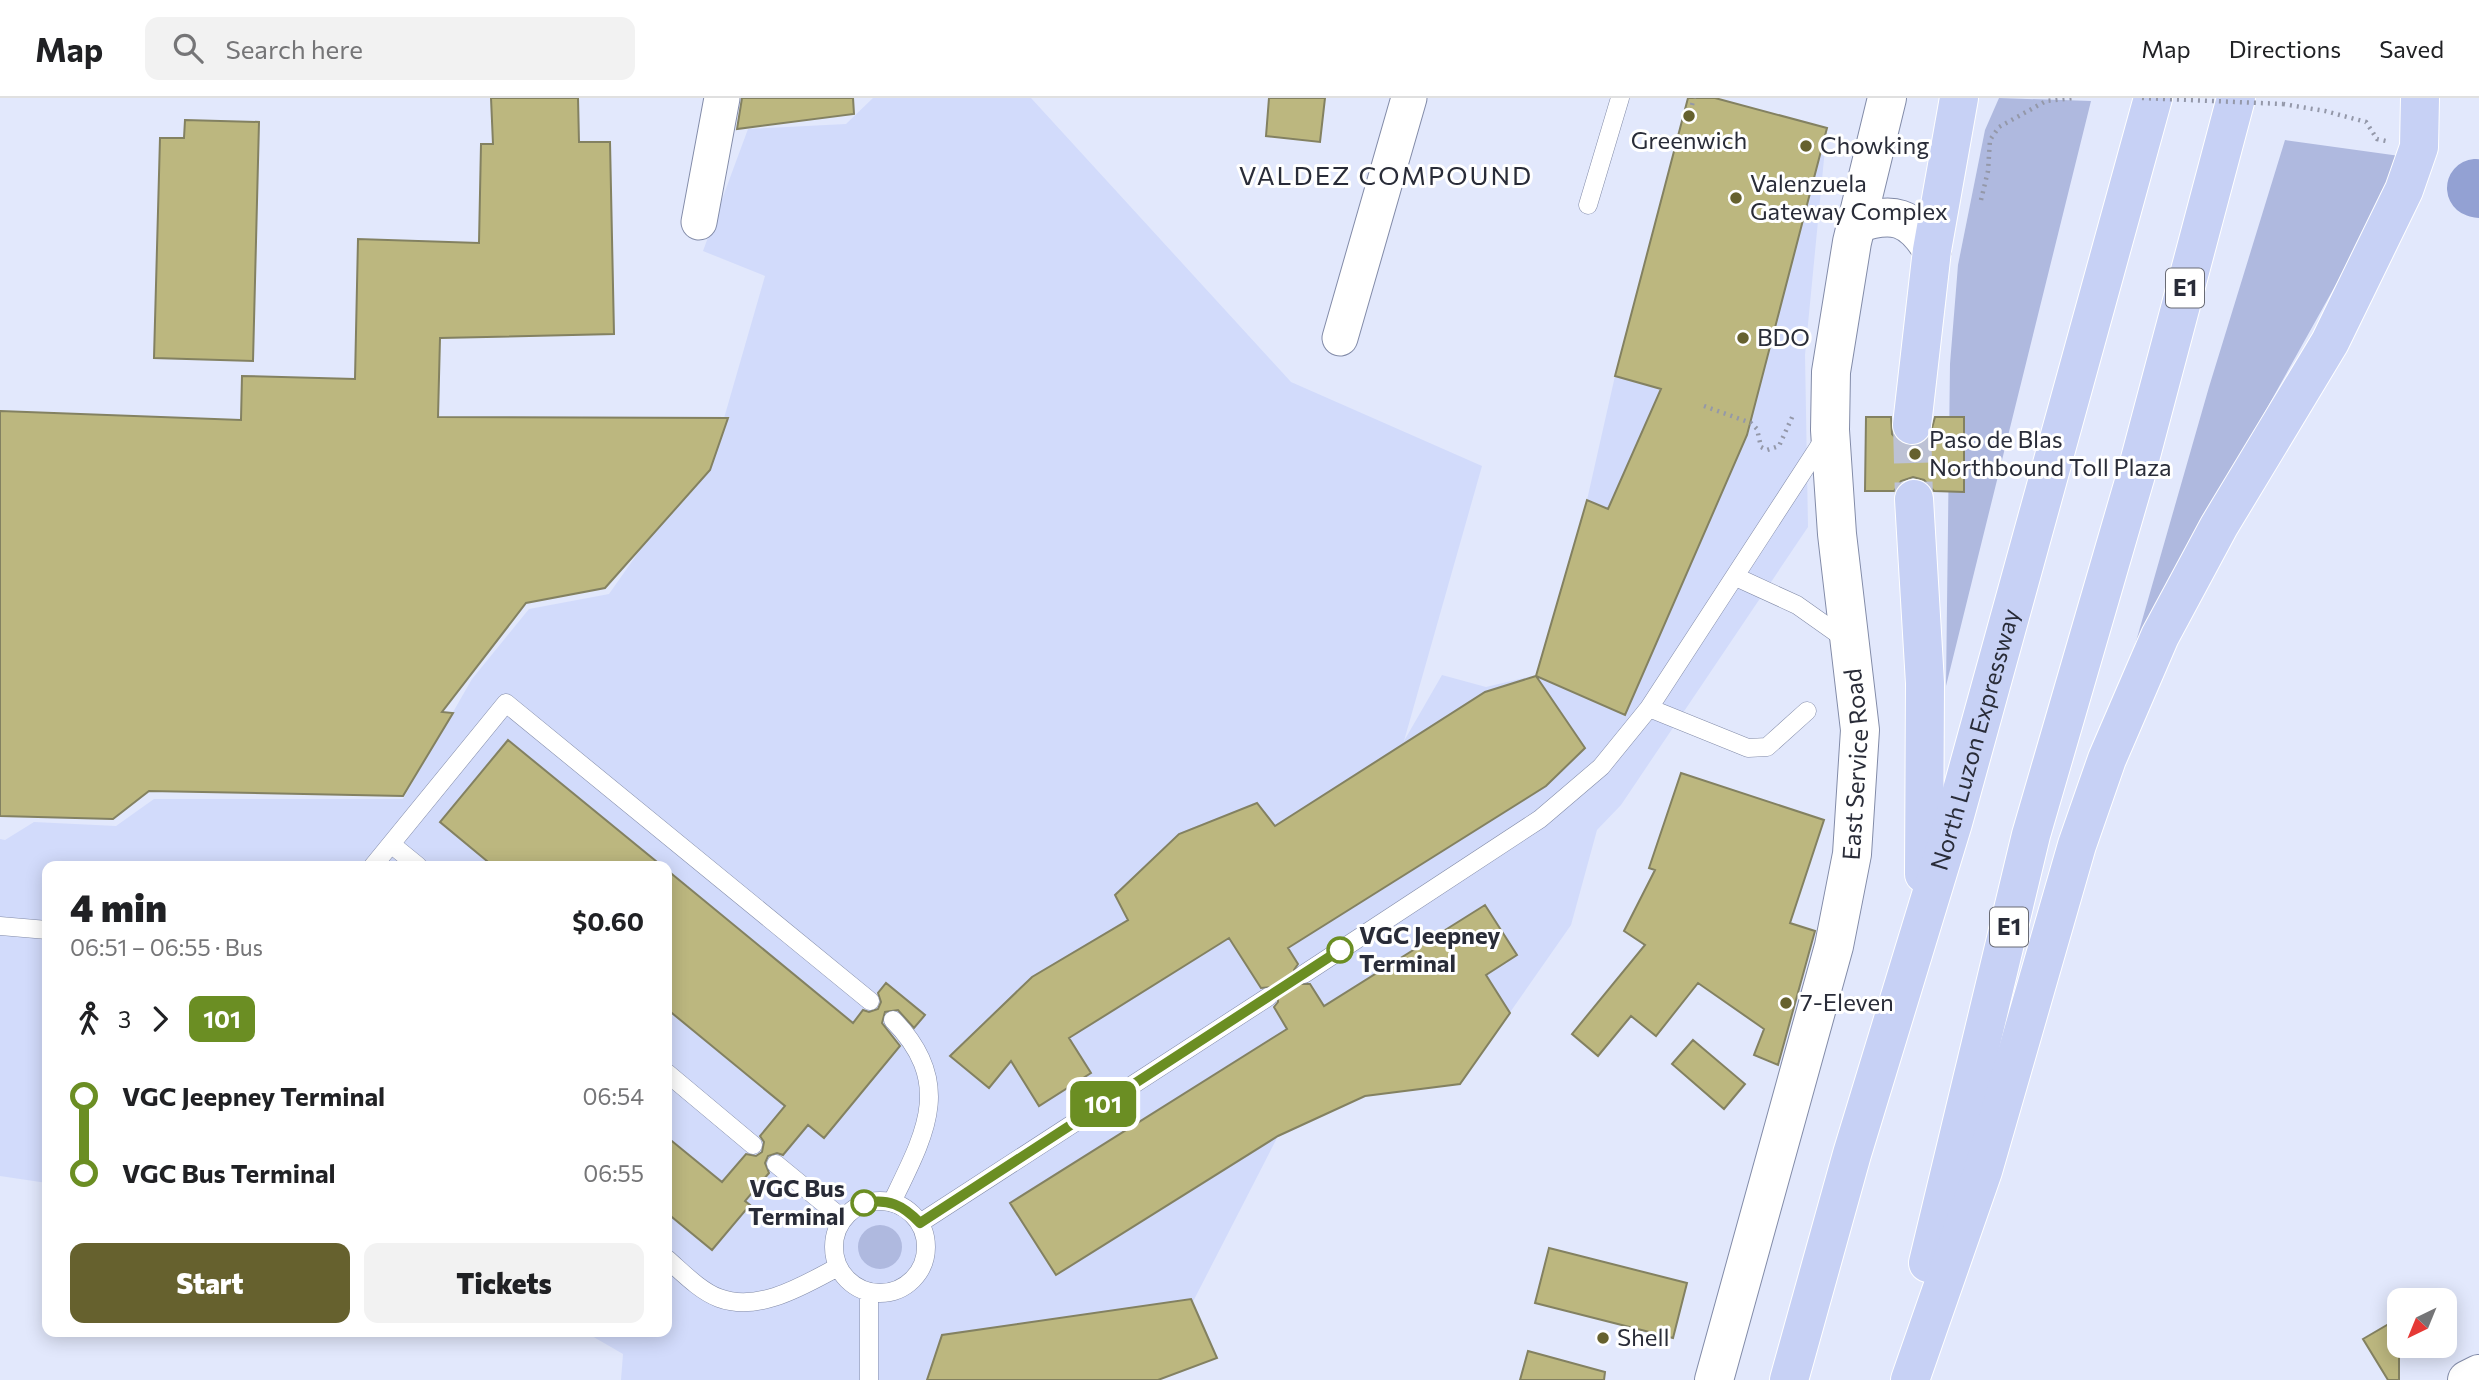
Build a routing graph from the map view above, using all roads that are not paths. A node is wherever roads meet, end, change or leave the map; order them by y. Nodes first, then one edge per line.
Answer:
1 (722, 98) edge
2 (1409, 98) edge
3 (1620, 98) edge
4 (1887, 98) edge
5 (1959, 98) edge
6 (2153, 98) edge
7 (2236, 98) edge
8 (2420, 98) edge
9 (1588, 205) dead end
10 (699, 222) dead end
11 (1856, 224) junction
12 (1932, 250) junction
13 (1340, 338) dead end
14 (1912, 425) tunnel mouth
15 (1830, 430) junction
16 (1914, 499) tunnel mouth
17 (1736, 577) junction
18 (1852, 644) junction
19 (1649, 708) junction
20 (1807, 712) dead end
21 (391, 844) junction
22 (377, 861) edge
23 (412, 861) edge
24 (0, 926) edge
25 (42, 930) edge
26 (1304, 974) dead end
27 (1268, 997) dead end
28 (870, 1002) dead end
29 (893, 1020) dead end
30 (672, 1077) edge
31 (753, 1145) dead end
32 (1852, 1154) junction
33 (776, 1164) dead end
34 (892, 1202) junction
35 (843, 1219) junction
36 (920, 1223) junction
37 (672, 1263) edge
38 (838, 1268) junction
39 (869, 1292) junction
40 (2479, 1374) edge
41 (869, 1380) edge
42 (1714, 1380) edge
43 (1789, 1380) edge
44 (1900, 1380) edge
45 (1910, 1380) edge
46 (2467, 1380) edge

1 - 10 street
2 - 13 street
3 - 9 lane
4 - 11 main road, East Service Road
5 - 12 highway
6 - 32 highway, North Luzon Expressway
7 - 44 highway, E1
8 - 45 highway
11 - 12 main road
11 - 15 main road, East Service Road
12 - 14 highway
15 - 17 lane
15 - 18 main road, East Service Road
16 - 32 highway
17 - 18 lane
17 - 19 lane
18 - 42 main road, East Service Road
19 - 20 lane
19 - 26 lane
21 - 22 lane
21 - 23 lane
21 - 28 lane
24 - 25 lane
27 - 36 lane
29 - 34 lane
30 - 31 lane
32 - 43 highway, North Luzon Expressway
33 - 35 lane
34 - 35 lane
34 - 36 lane
35 - 38 lane
36 - 39 lane
37 - 38 lane
38 - 39 lane
39 - 41 lane
40 - 46 main road

